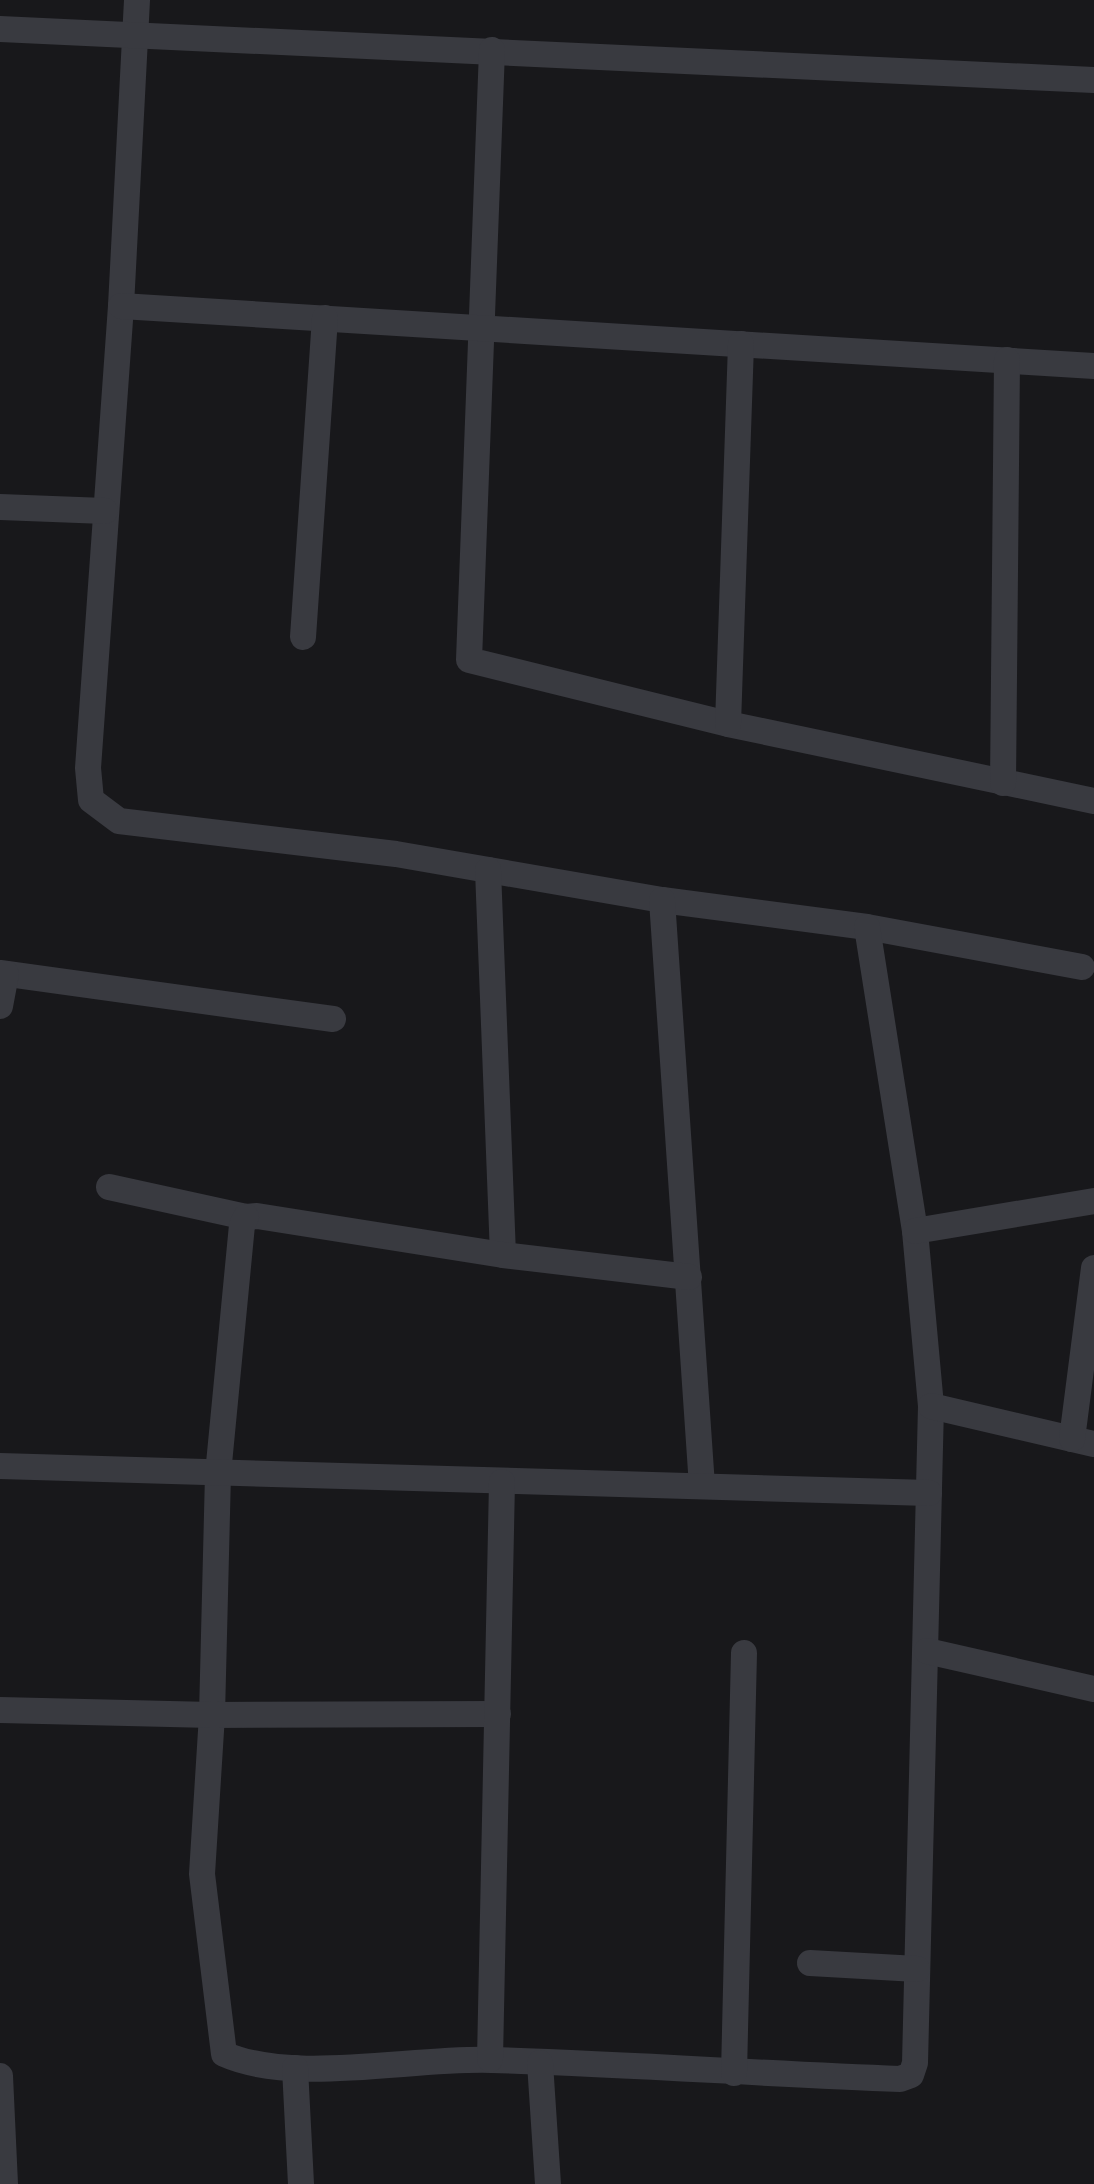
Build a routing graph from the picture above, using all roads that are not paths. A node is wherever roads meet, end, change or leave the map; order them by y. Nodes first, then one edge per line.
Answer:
1 (137, 0) edge
2 (0, 29) edge
3 (135, 33) junction
4 (492, 50) junction
5 (1094, 80) edge
6 (121, 306) junction
7 (324, 318) junction
8 (482, 328) junction
9 (741, 344) junction
10 (1007, 360) junction
11 (1094, 366) edge
12 (0, 507) edge
13 (105, 511) junction
14 (303, 636) dead end
15 (728, 724) junction
16 (1003, 783) junction
17 (1094, 801) edge
18 (488, 870) junction
19 (662, 900) junction
20 (867, 927) junction
21 (1082, 967) dead end
22 (3, 974) edge
23 (0, 1006) edge
24 (333, 1019) dead end
25 (109, 1187) dead end
26 (1094, 1201) edge
27 (246, 1217) junction
28 (915, 1231) junction
29 (503, 1255) junction
30 (1094, 1268) edge
31 (689, 1277) junction
32 (930, 1406) junction
33 (1083, 1441) edge
34 (0, 1466) edge
35 (218, 1474) junction
36 (502, 1482) junction
37 (702, 1486) junction
38 (929, 1493) junction
39 (927, 1651) junction
40 (744, 1653) dead end
41 (1094, 1689) edge
42 (0, 1710) edge
43 (498, 1714) junction
44 (212, 1715) junction
45 (810, 1963) dead end
46 (917, 1969) junction
47 (490, 2060) junction
48 (540, 2063) junction
49 (295, 2068) junction
50 (734, 2073) junction
51 (0, 2076) edge
52 (5, 2184) edge
53 (302, 2184) edge
54 (548, 2184) edge

1 - 3 street
2 - 3 street
3 - 4 street
3 - 6 street
4 - 5 street
4 - 8 street
6 - 7 street
6 - 13 street
7 - 8 street
7 - 14 street
8 - 9 street
8 - 15 street
9 - 10 street
9 - 15 street
10 - 11 street
10 - 16 street
12 - 13 street
13 - 18 street
15 - 16 street
16 - 17 street
18 - 19 street
18 - 29 street
19 - 20 street
19 - 31 street
20 - 21 street
20 - 28 street
22 - 23 street
22 - 24 street
25 - 27 street
26 - 28 street
27 - 29 street
27 - 35 street
28 - 32 street
29 - 31 street
30 - 33 street
31 - 37 street
32 - 33 street
32 - 38 street
34 - 35 street
35 - 36 street
35 - 44 street
36 - 37 street
36 - 43 street
37 - 38 street
38 - 39 street
39 - 41 street
39 - 46 street
40 - 50 street
42 - 44 street
43 - 44 street
43 - 47 street
44 - 49 street
45 - 46 street
46 - 50 street
47 - 48 street
47 - 49 street
48 - 50 street
48 - 54 street
49 - 53 street
51 - 52 street

